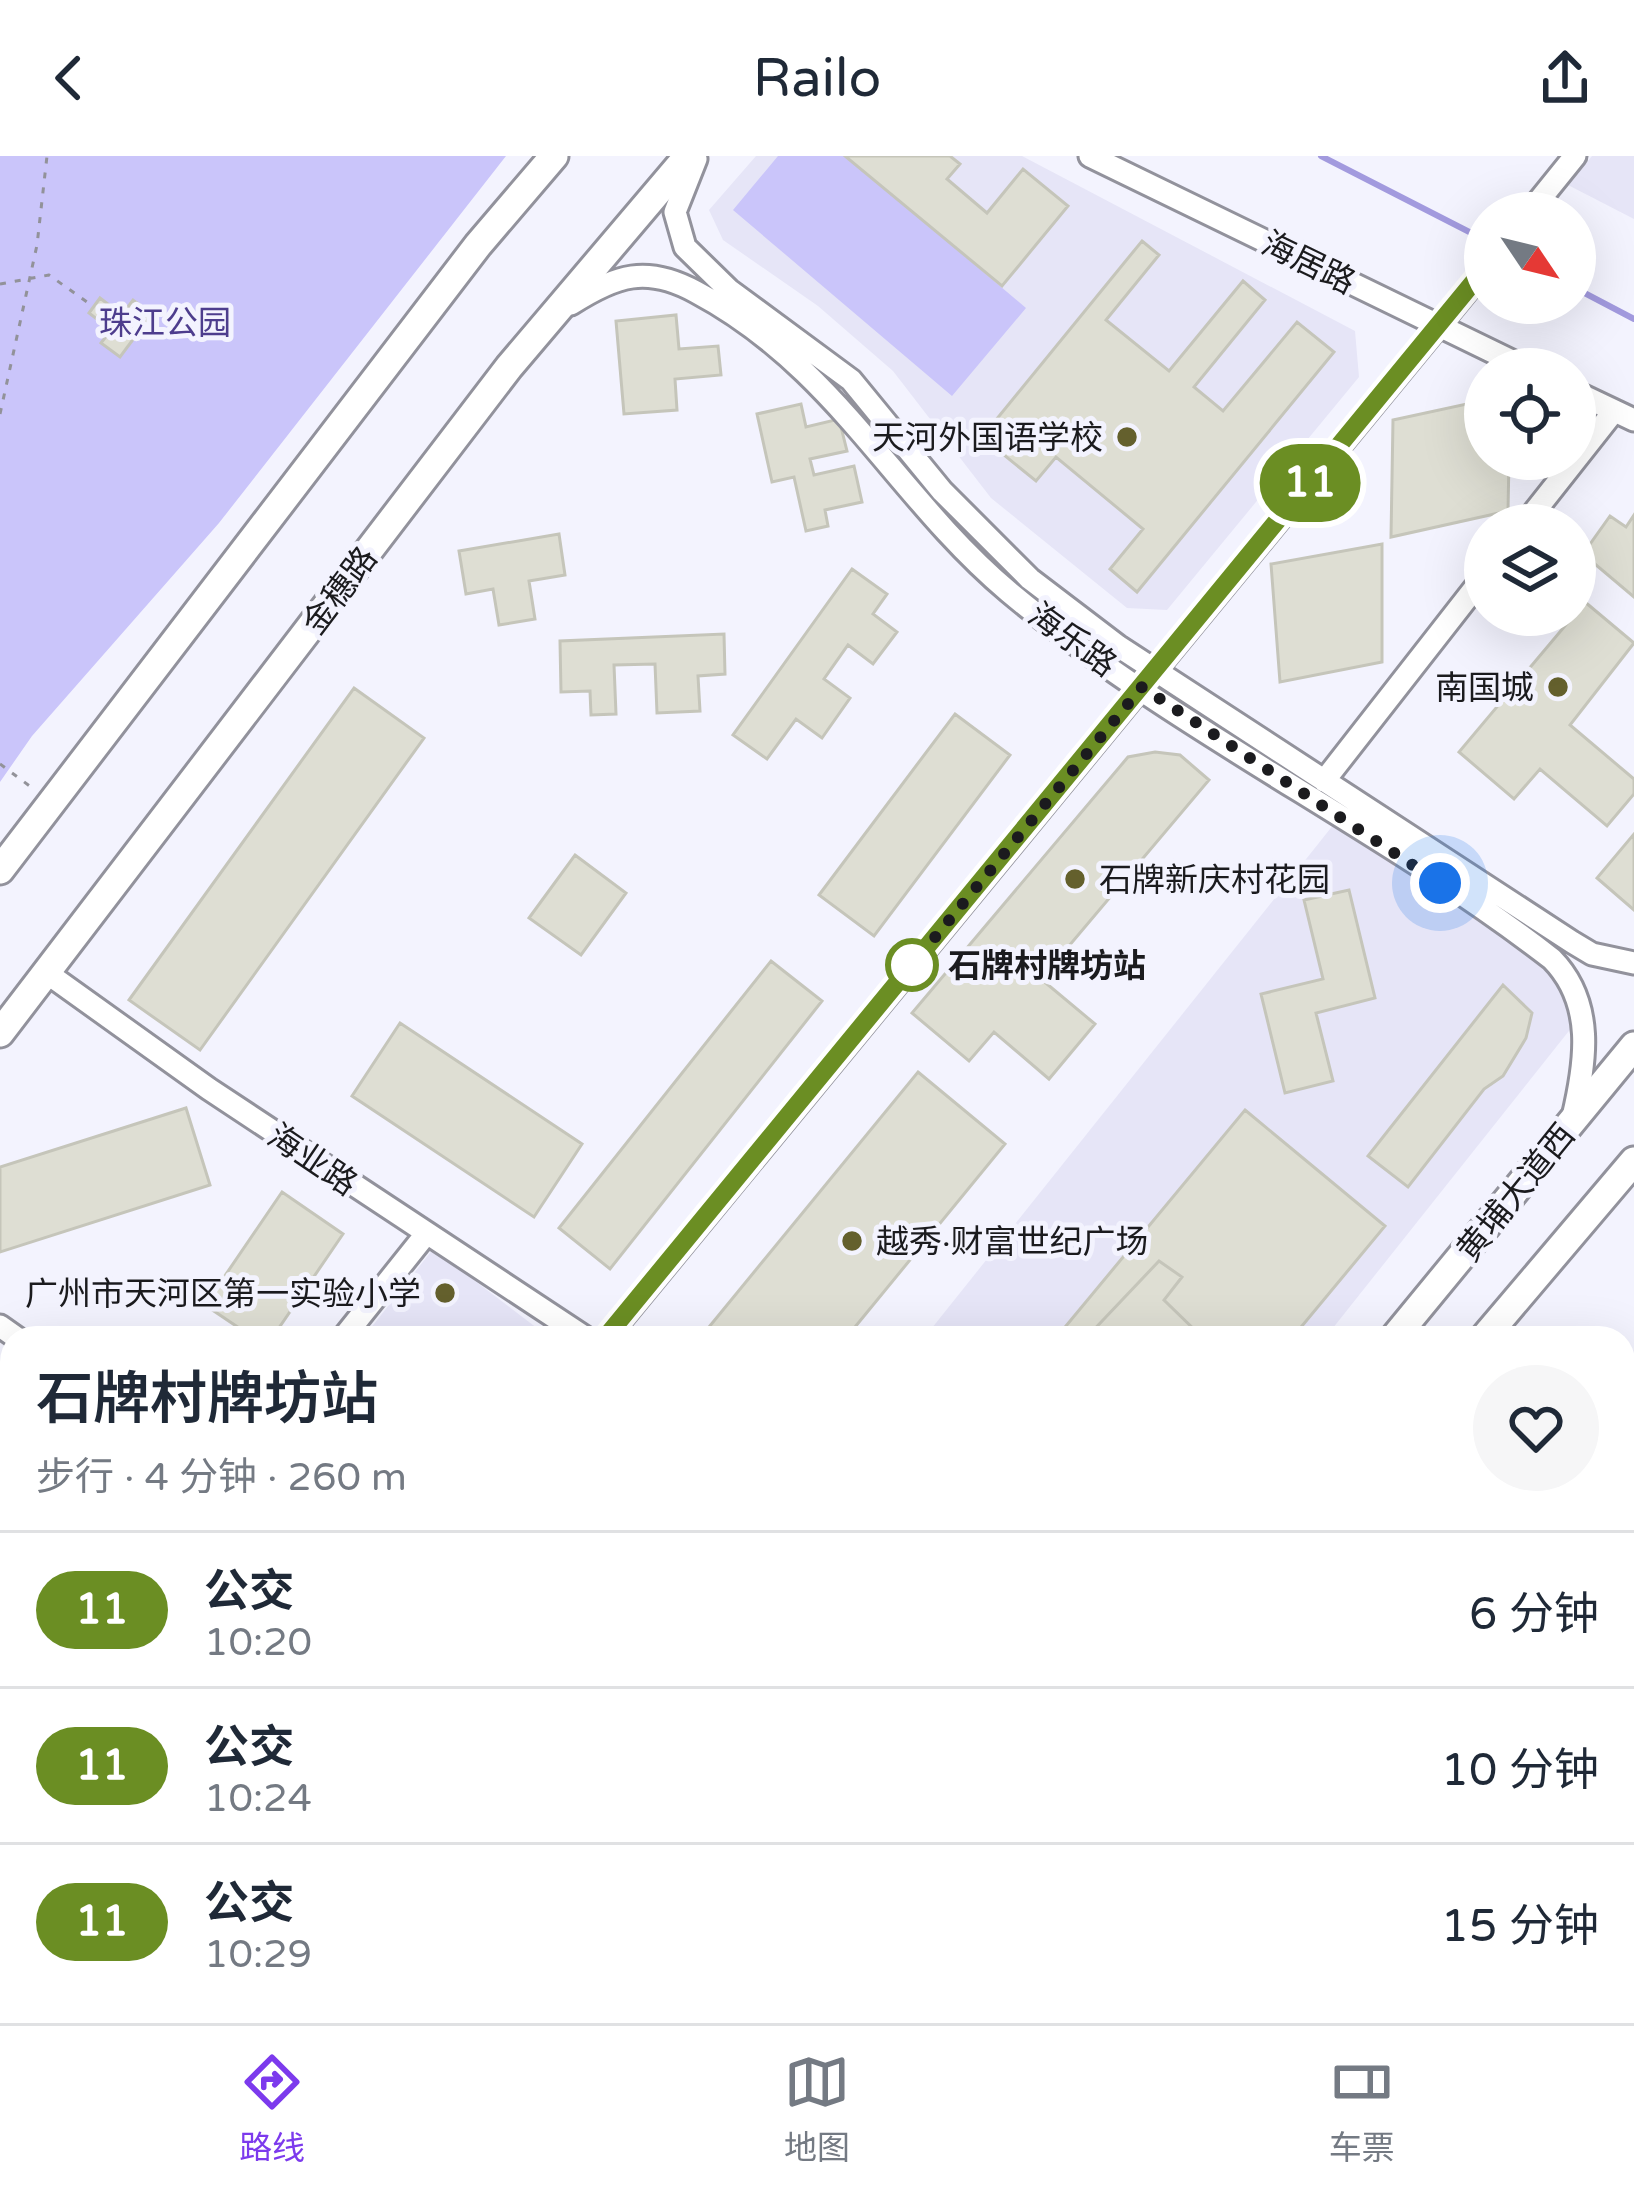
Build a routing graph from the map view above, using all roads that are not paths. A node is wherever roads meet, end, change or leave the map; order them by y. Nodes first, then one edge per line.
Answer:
1 (554, 156) edge
2 (688, 156) edge
3 (697, 156) edge
4 (1090, 156) edge
5 (1576, 156) edge
6 (1546, 192) edge
7 (1464, 295) edge
8 (550, 317) junction
9 (1440, 325) junction
10 (1486, 348) edge
11 (1596, 402) edge
12 (1624, 416) edge
13 (1543, 504) edge
14 (1464, 602) edge
15 (1148, 678) junction
16 (1324, 781) junction
17 (0, 870) edge
18 (1634, 963) edge
19 (46, 973) junction
20 (0, 1033) edge
21 (1634, 1046) edge
22 (1572, 1123) junction
23 (1634, 1161) edge
24 (426, 1234) junction
25 (353, 1326) edge
26 (568, 1326) edge
27 (615, 1326) edge
28 (1404, 1326) edge
29 (1494, 1326) edge

1 - 17 main road
2 - 8 main road, 金穗路
3 - 15 street, 海乐路
4 - 9 street, 海居路
5 - 6 street
7 - 9 street
8 - 15 street, 海乐路
8 - 19 main road, 金穗路
9 - 10 street, 海居路
9 - 15 street
11 - 12 street
12 - 13 street
14 - 16 street
15 - 16 street, 海乐路
15 - 22 street, 海乐路
15 - 27 street
16 - 18 street, 海乐路
19 - 20 main road, 金穗路
19 - 24 street, 海业路
21 - 22 main road, 黄埔大道西
22 - 28 main road, 黄埔大道西
23 - 29 main road, 黄埔大道西
24 - 25 street
24 - 26 street, 海业路

